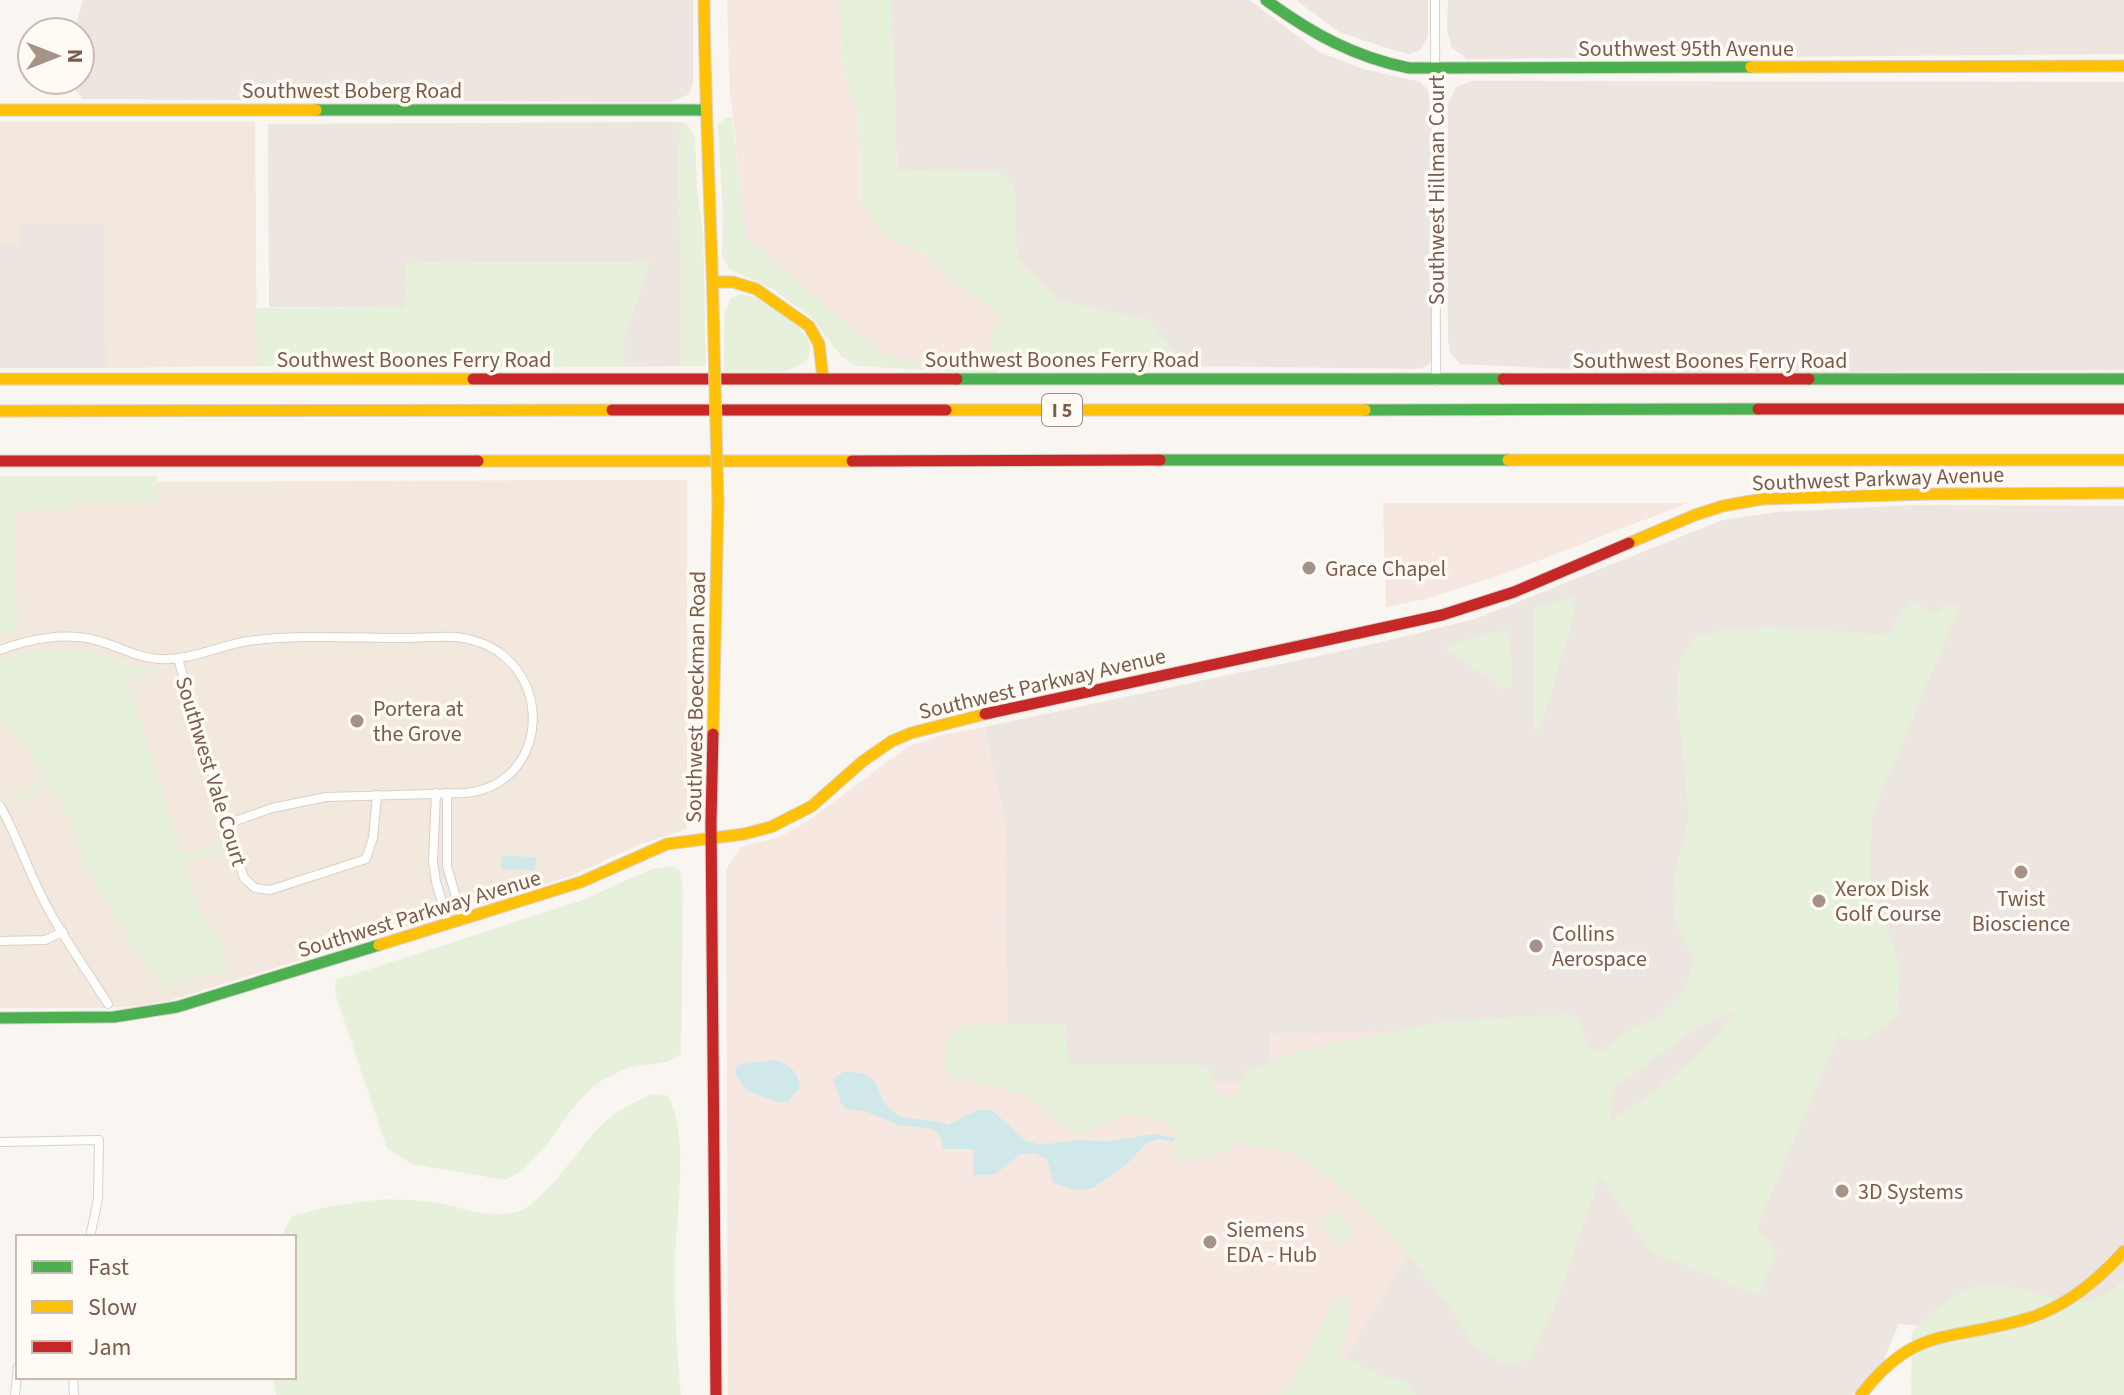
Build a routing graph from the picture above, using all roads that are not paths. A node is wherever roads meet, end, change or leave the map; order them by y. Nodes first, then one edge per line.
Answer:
1 (704, 0) edge
2 (1266, 0) edge
3 (1435, 0) edge
4 (2124, 66) edge
5 (1435, 69) junction
6 (0, 110) edge
7 (705, 110) junction
8 (713, 282) junction
9 (0, 379) edge
10 (823, 379) junction
11 (2124, 379) edge
12 (1436, 381) junction
13 (2124, 409) edge
14 (0, 411) edge
15 (2124, 460) edge
16 (0, 461) edge
17 (2124, 493) edge
18 (0, 650) edge
19 (178, 659) junction
20 (436, 793) junction
21 (447, 793) junction
22 (377, 795) junction
23 (0, 806) edge
24 (227, 824) junction
25 (711, 838) junction
26 (463, 921) junction
27 (449, 925) junction
28 (63, 932) junction
29 (0, 941) edge
30 (108, 1004) dead end
31 (0, 1018) edge
32 (0, 1142) edge
33 (90, 1235) edge
34 (2124, 1251) edge
35 (716, 1395) edge
36 (1861, 1395) edge

1 - 7 main road, Southwest Boeckman Road
2 - 5 main road, Southwest 95th Avenue
3 - 5 street, Southwest Hillman Court
4 - 5 main road, Southwest 95th Avenue
5 - 12 street, Southwest Hillman Court
6 - 7 main road, Southwest Boberg Road
7 - 8 main road, Southwest Boeckman Road
8 - 10 main road
8 - 25 main road, Southwest Boeckman Road, bridge
9 - 10 main road, Southwest Boones Ferry Road
10 - 12 main road, Southwest Boones Ferry Road
11 - 12 main road, Southwest Boones Ferry Road
13 - 14 main road, I 5
15 - 16 main road
17 - 25 main road, Southwest Parkway Avenue
18 - 19 street
19 - 21 street
19 - 24 street, Southwest Vale Court
20 - 21 street
20 - 22 street
20 - 27 street
21 - 26 street
22 - 24 street
22 - 24 street, Southwest Vale Court
23 - 28 street
25 - 26 main road, Southwest Parkway Avenue
25 - 35 main road, Southwest Boeckman Road
26 - 27 main road, Southwest Parkway Avenue
27 - 31 main road, Southwest Parkway Avenue
28 - 29 street
28 - 30 street
32 - 33 street
34 - 36 main road

